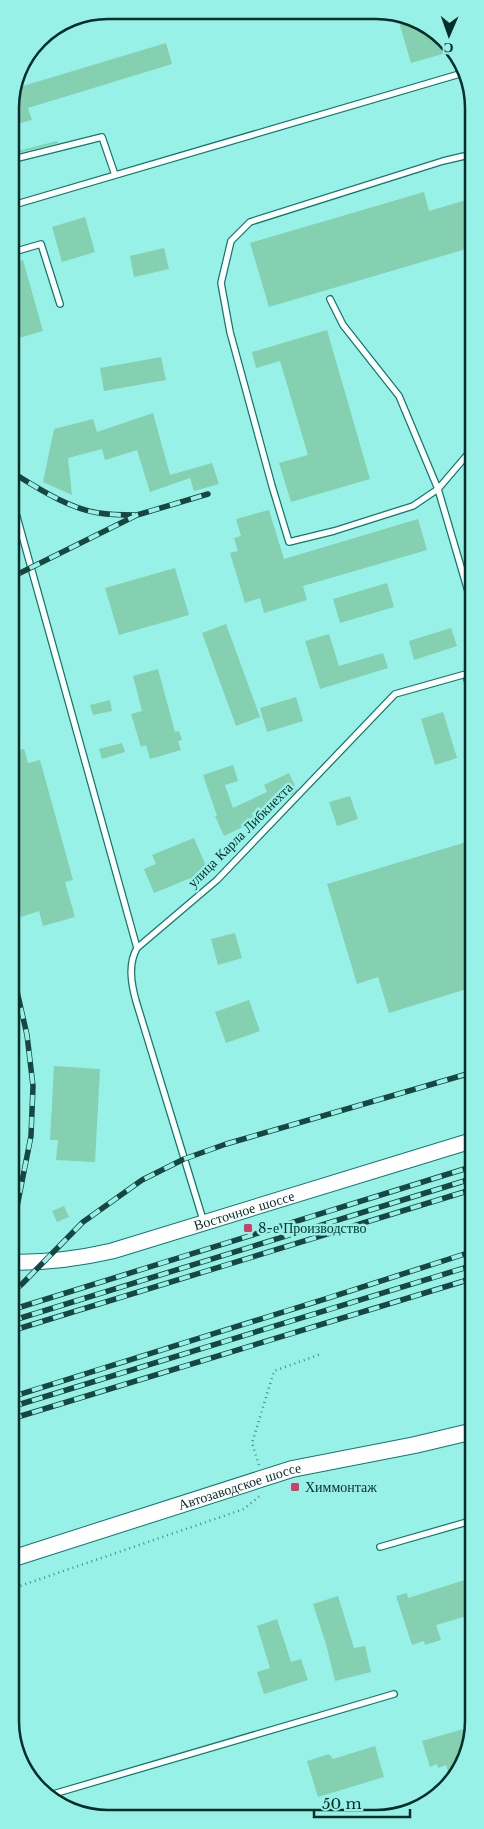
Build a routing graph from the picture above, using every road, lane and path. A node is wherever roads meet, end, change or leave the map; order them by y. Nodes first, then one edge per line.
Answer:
1 (459, 74) edge
2 (465, 156) edge
3 (19, 158) edge
4 (115, 175) junction
5 (19, 203) edge
6 (19, 250) edge
7 (330, 299) dead end
8 (60, 304) dead end
9 (465, 457) edge
10 (438, 489) junction
11 (19, 524) edge
12 (465, 581) edge
13 (465, 674) edge
14 (137, 948) junction
15 (465, 1143) edge
16 (204, 1224) junction
17 (19, 1262) edge
18 (465, 1433) edge
19 (465, 1523) edge
20 (380, 1547) dead end
21 (19, 1556) edge
22 (394, 1694) dead end
23 (56, 1793) edge

1 - 4 lane
2 - 10 lane
3 - 4 lane
4 - 5 lane
6 - 8 lane
7 - 10 lane
9 - 10 lane
10 - 12 lane
11 - 14 lane
13 - 14 lane, улица Карла Либкнехта
14 - 16 lane
15 - 16 street, Восточное шоссе
16 - 17 street, Восточное шоссе
18 - 21 main road, Автозаводское шоссе
19 - 20 lane
22 - 23 lane

